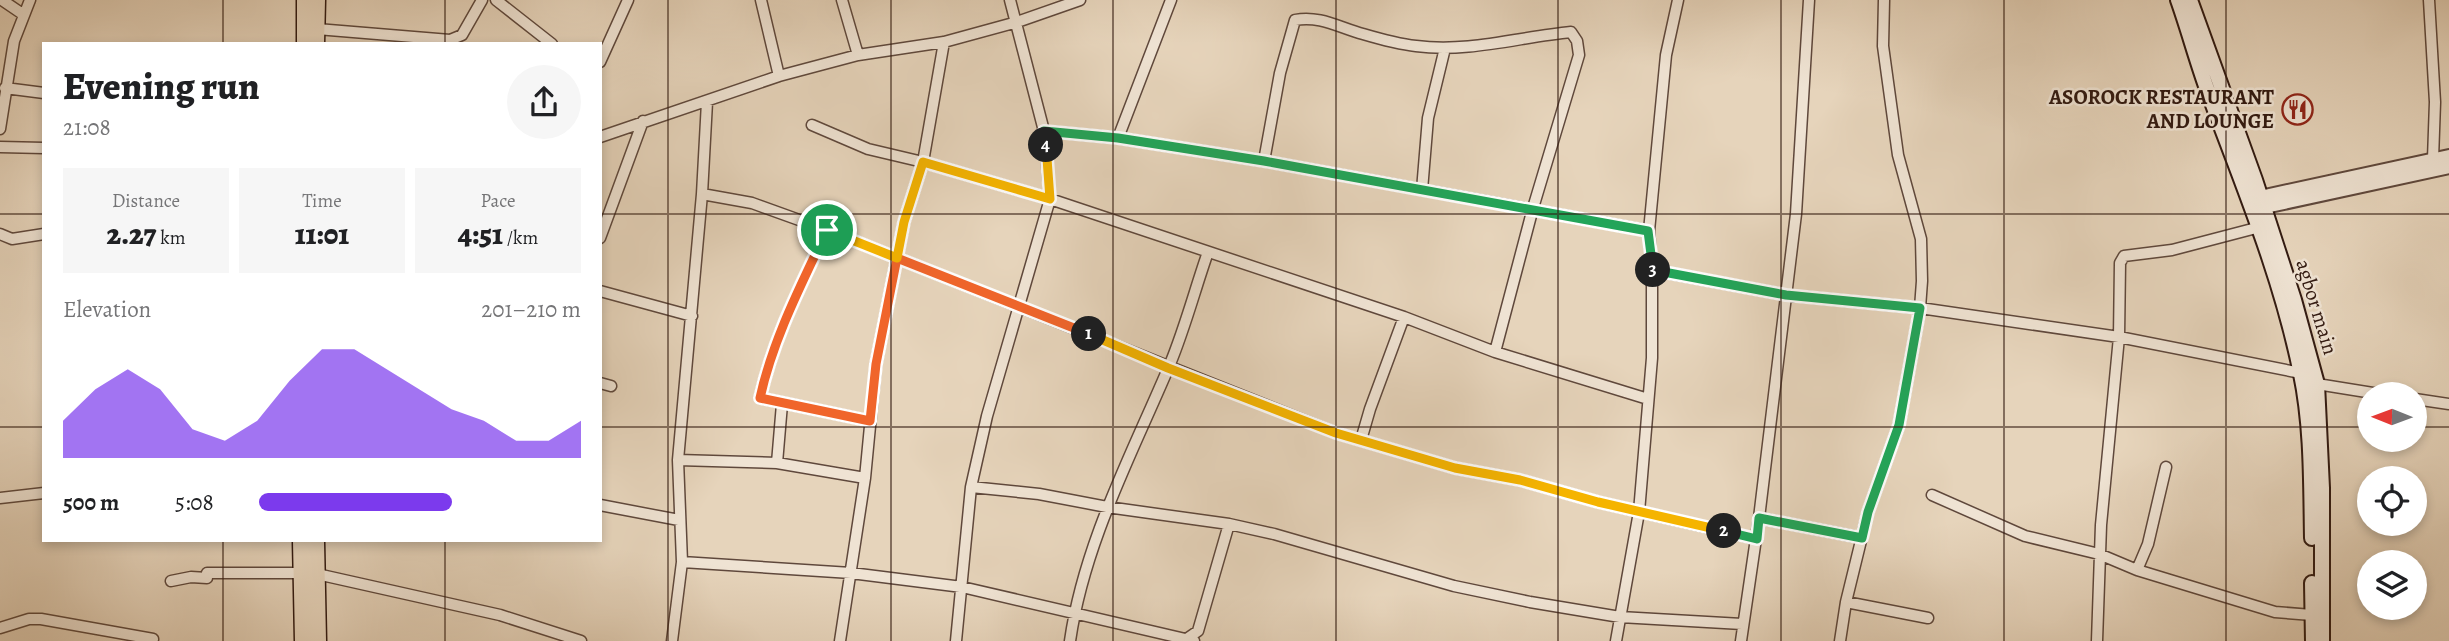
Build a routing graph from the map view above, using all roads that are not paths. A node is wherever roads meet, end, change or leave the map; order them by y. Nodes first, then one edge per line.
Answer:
1 (2, 0) edge
2 (30, 0) edge
3 (305, 0) edge
4 (317, 0) edge
5 (482, 0) edge
6 (496, 0) edge
7 (628, 0) edge
8 (761, 0) edge
9 (842, 0) edge
10 (1010, 0) edge
11 (1080, 0) edge
12 (1171, 0) edge
13 (1678, 0) edge
14 (1810, 0) edge
15 (1884, 0) edge
16 (2178, 0) edge
17 (2190, 0) edge
18 (2429, 0) edge
19 (24, 15) junction
20 (1017, 22) junction
21 (316, 36) edge
22 (305, 42) edge
23 (549, 42) edge
24 (944, 42) junction
25 (1445, 48) junction
26 (858, 55) junction
27 (602, 58) edge
28 (779, 76) junction
29 (5, 88) junction
30 (42, 93) edge
31 (706, 102) junction
32 (643, 121) junction
33 (812, 125) dead end
34 (0, 129) edge
35 (1044, 131) junction
36 (602, 136) edge
37 (1118, 138) junction
38 (0, 147) edge
39 (42, 148) edge
40 (2449, 156) edge
41 (2433, 159) junction
42 (1264, 161) junction
43 (923, 162) junction
44 (2449, 167) edge
45 (1422, 190) junction
46 (702, 194) junction
47 (1050, 199) junction
48 (2257, 203) junction
49 (1534, 208) junction
50 (2260, 227) junction
51 (827, 230) junction
52 (1648, 231) junction
53 (0, 233) edge
54 (602, 233) edge
55 (42, 234) edge
56 (1208, 252) junction
57 (897, 258) junction
58 (1652, 270) junction
59 (602, 291) edge
60 (1786, 295) junction
61 (1020, 306) junction
62 (1920, 308) junction
63 (692, 316) junction
64 (1404, 317) junction
65 (2119, 337) junction
66 (1495, 352) junction
67 (1168, 368) junction
68 (2301, 373) junction
69 (2317, 384) junction
70 (2357, 390) edge
71 (1648, 399) junction
72 (2427, 401) edge
73 (782, 404) junction
74 (2449, 404) edge
75 (870, 421) junction
76 (1361, 440) junction
77 (678, 460) junction
78 (777, 463) junction
79 (2166, 467) dead end
80 (865, 478) junction
81 (971, 486) junction
82 (42, 493) edge
83 (1932, 495) dead end
84 (0, 498) edge
85 (602, 505) edge
86 (1107, 507) junction
87 (1639, 512) junction
88 (1759, 518) junction
89 (679, 520) junction
90 (1230, 524) junction
91 (1862, 538) junction
92 (1757, 539) junction
93 (301, 542) edge
94 (316, 542) edge
95 (2099, 554) junction
96 (682, 562) junction
97 (2137, 570) junction
98 (309, 573) junction
99 (851, 573) junction
100 (171, 581) dead end
101 (962, 587) junction
102 (1846, 602) junction
103 (1074, 612) junction
104 (2312, 615) junction
105 (1619, 617) junction
106 (1928, 618) dead end
107 (1742, 624) junction
108 (0, 628) edge
109 (97, 636) edge
110 (153, 639) edge
111 (1188, 640) edge
112 (303, 641) edge
113 (318, 641) edge
114 (581, 641) edge
115 (672, 641) edge
116 (841, 641) edge
117 (956, 641) edge
118 (1070, 641) edge
119 (1616, 641) edge
120 (1741, 641) edge
121 (1840, 641) edge
122 (2097, 641) edge
123 (2313, 641) edge
124 (2322, 641) edge

1 - 19 street
2 - 19 street
3 - 22 highway
4 - 21 highway
5 - 21 street
6 - 23 street
7 - 27 street
8 - 28 street
9 - 26 street
10 - 20 street
11 - 20 street
12 - 37 street
13 - 52 street
14 - 60 street
15 - 62 street
16 - 48 main road, agbor main
17 - 48 main road, agbor main
18 - 41 street
19 - 29 street
20 - 24 street
20 - 35 street
24 - 26 street
24 - 43 street
25 - 42 street
25 - 45 street
25 - 49 street
26 - 28 street
28 - 31 street
29 - 30 street
29 - 34 street
31 - 32 street
31 - 46 street
32 - 36 street
32 - 54 street
33 - 43 street
35 - 37 street
35 - 47 street
37 - 42 street
38 - 39 street
40 - 41 street
41 - 48 street
42 - 45 street
43 - 47 street
43 - 57 street
44 - 48 street
45 - 49 street
46 - 51 street
46 - 63 street
47 - 56 street
47 - 61 street
48 - 50 main road, agbor main
48 - 69 main road, agbor main
49 - 52 street
49 - 66 street
50 - 65 street
50 - 68 main road, agbor main
51 - 57 street
51 - 73 street
52 - 58 street
53 - 55 street
56 - 64 street
56 - 67 street
57 - 61 street
57 - 75 street
58 - 60 street
58 - 71 street
59 - 63 street
60 - 62 street
60 - 88 street
61 - 67 street
61 - 81 street
62 - 65 street
62 - 91 street
63 - 77 street
64 - 66 street
64 - 76 street
65 - 68 street
65 - 95 street
66 - 71 street
67 - 76 street
67 - 86 street
68 - 104 main road, agbor main
69 - 70 street
69 - 124 main road, agbor main
71 - 87 street
72 - 74 street
73 - 75 street
73 - 78 street
75 - 80 street
76 - 87 street
77 - 78 street
77 - 89 street
78 - 80 street
79 - 97 street
80 - 99 street
81 - 86 street
81 - 101 street
82 - 84 street
83 - 95 street
85 - 89 street
86 - 90 street
86 - 103 street
87 - 92 street
87 - 105 street
88 - 91 street
88 - 92 street
89 - 96 street
90 - 105 street
90 - 111 street
91 - 102 street
92 - 107 street
93 - 98 highway
94 - 98 highway
95 - 97 street
95 - 122 street
96 - 99 street
96 - 115 street
97 - 104 street
98 - 100 street
98 - 112 highway
98 - 113 highway
98 - 114 street
99 - 101 street
99 - 116 street
101 - 103 street
101 - 117 street
102 - 106 street
102 - 121 street
103 - 111 street
103 - 118 street
104 - 123 main road, agbor main
105 - 107 street
105 - 119 street
107 - 120 street
108 - 109 street
109 - 110 street

